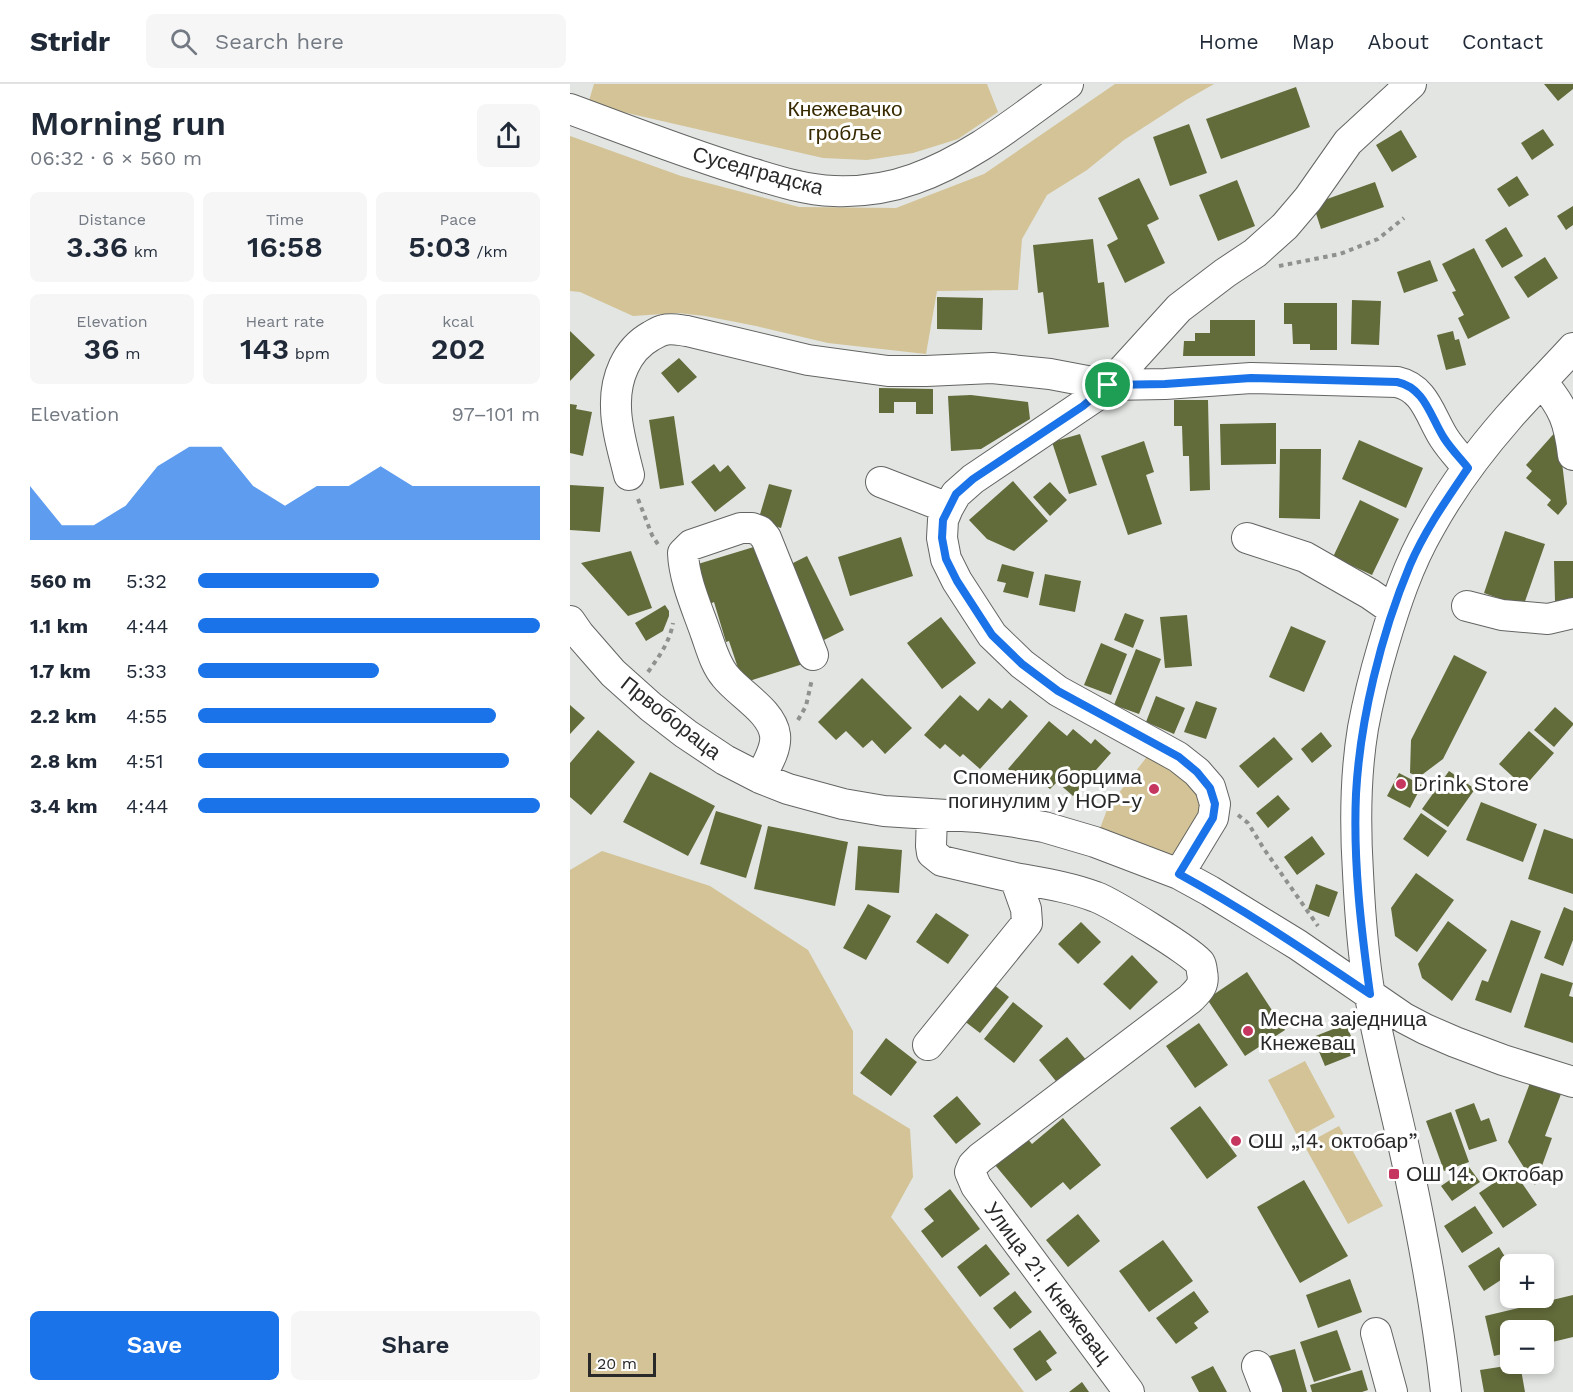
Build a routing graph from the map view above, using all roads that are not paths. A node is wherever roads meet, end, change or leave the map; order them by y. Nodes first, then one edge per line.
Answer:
1 (1068, 84) edge
2 (1411, 84) edge
3 (570, 109) edge
4 (1573, 348) edge
5 (1542, 382) junction
6 (1108, 385) junction
7 (1573, 455) edge
8 (1468, 468) junction
9 (629, 475) road end
10 (881, 482) dead end
11 (948, 508) junction
12 (1247, 538) dead end
13 (1467, 606) dead end
14 (1394, 610) junction
15 (1573, 613) edge
16 (570, 621) edge
17 (813, 655) road end
18 (760, 778) junction
19 (932, 814) junction
20 (1179, 874) junction
21 (1016, 878) junction
22 (1370, 994) junction
23 (928, 1045) dead end
24 (1573, 1082) edge
25 (1376, 1333) dead end
26 (1130, 1392) edge
27 (1392, 1392) edge
28 (1446, 1392) edge

1 - 3 street, Суседградска
2 - 6 street
4 - 5 street
5 - 7 street
5 - 8 street
6 - 8 street
6 - 9 street
6 - 11 street
8 - 14 street
10 - 11 street
11 - 20 street
12 - 14 street
13 - 15 street
14 - 22 street
16 - 18 street, Првобораца
17 - 18 street
18 - 19 street, Првобораца
19 - 20 street, Првобораца
19 - 21 street
20 - 22 street, Првобораца
21 - 23 street
21 - 26 street, Улица 21. Кнежевац
22 - 24 street, Првобораца
22 - 28 street
25 - 27 street

